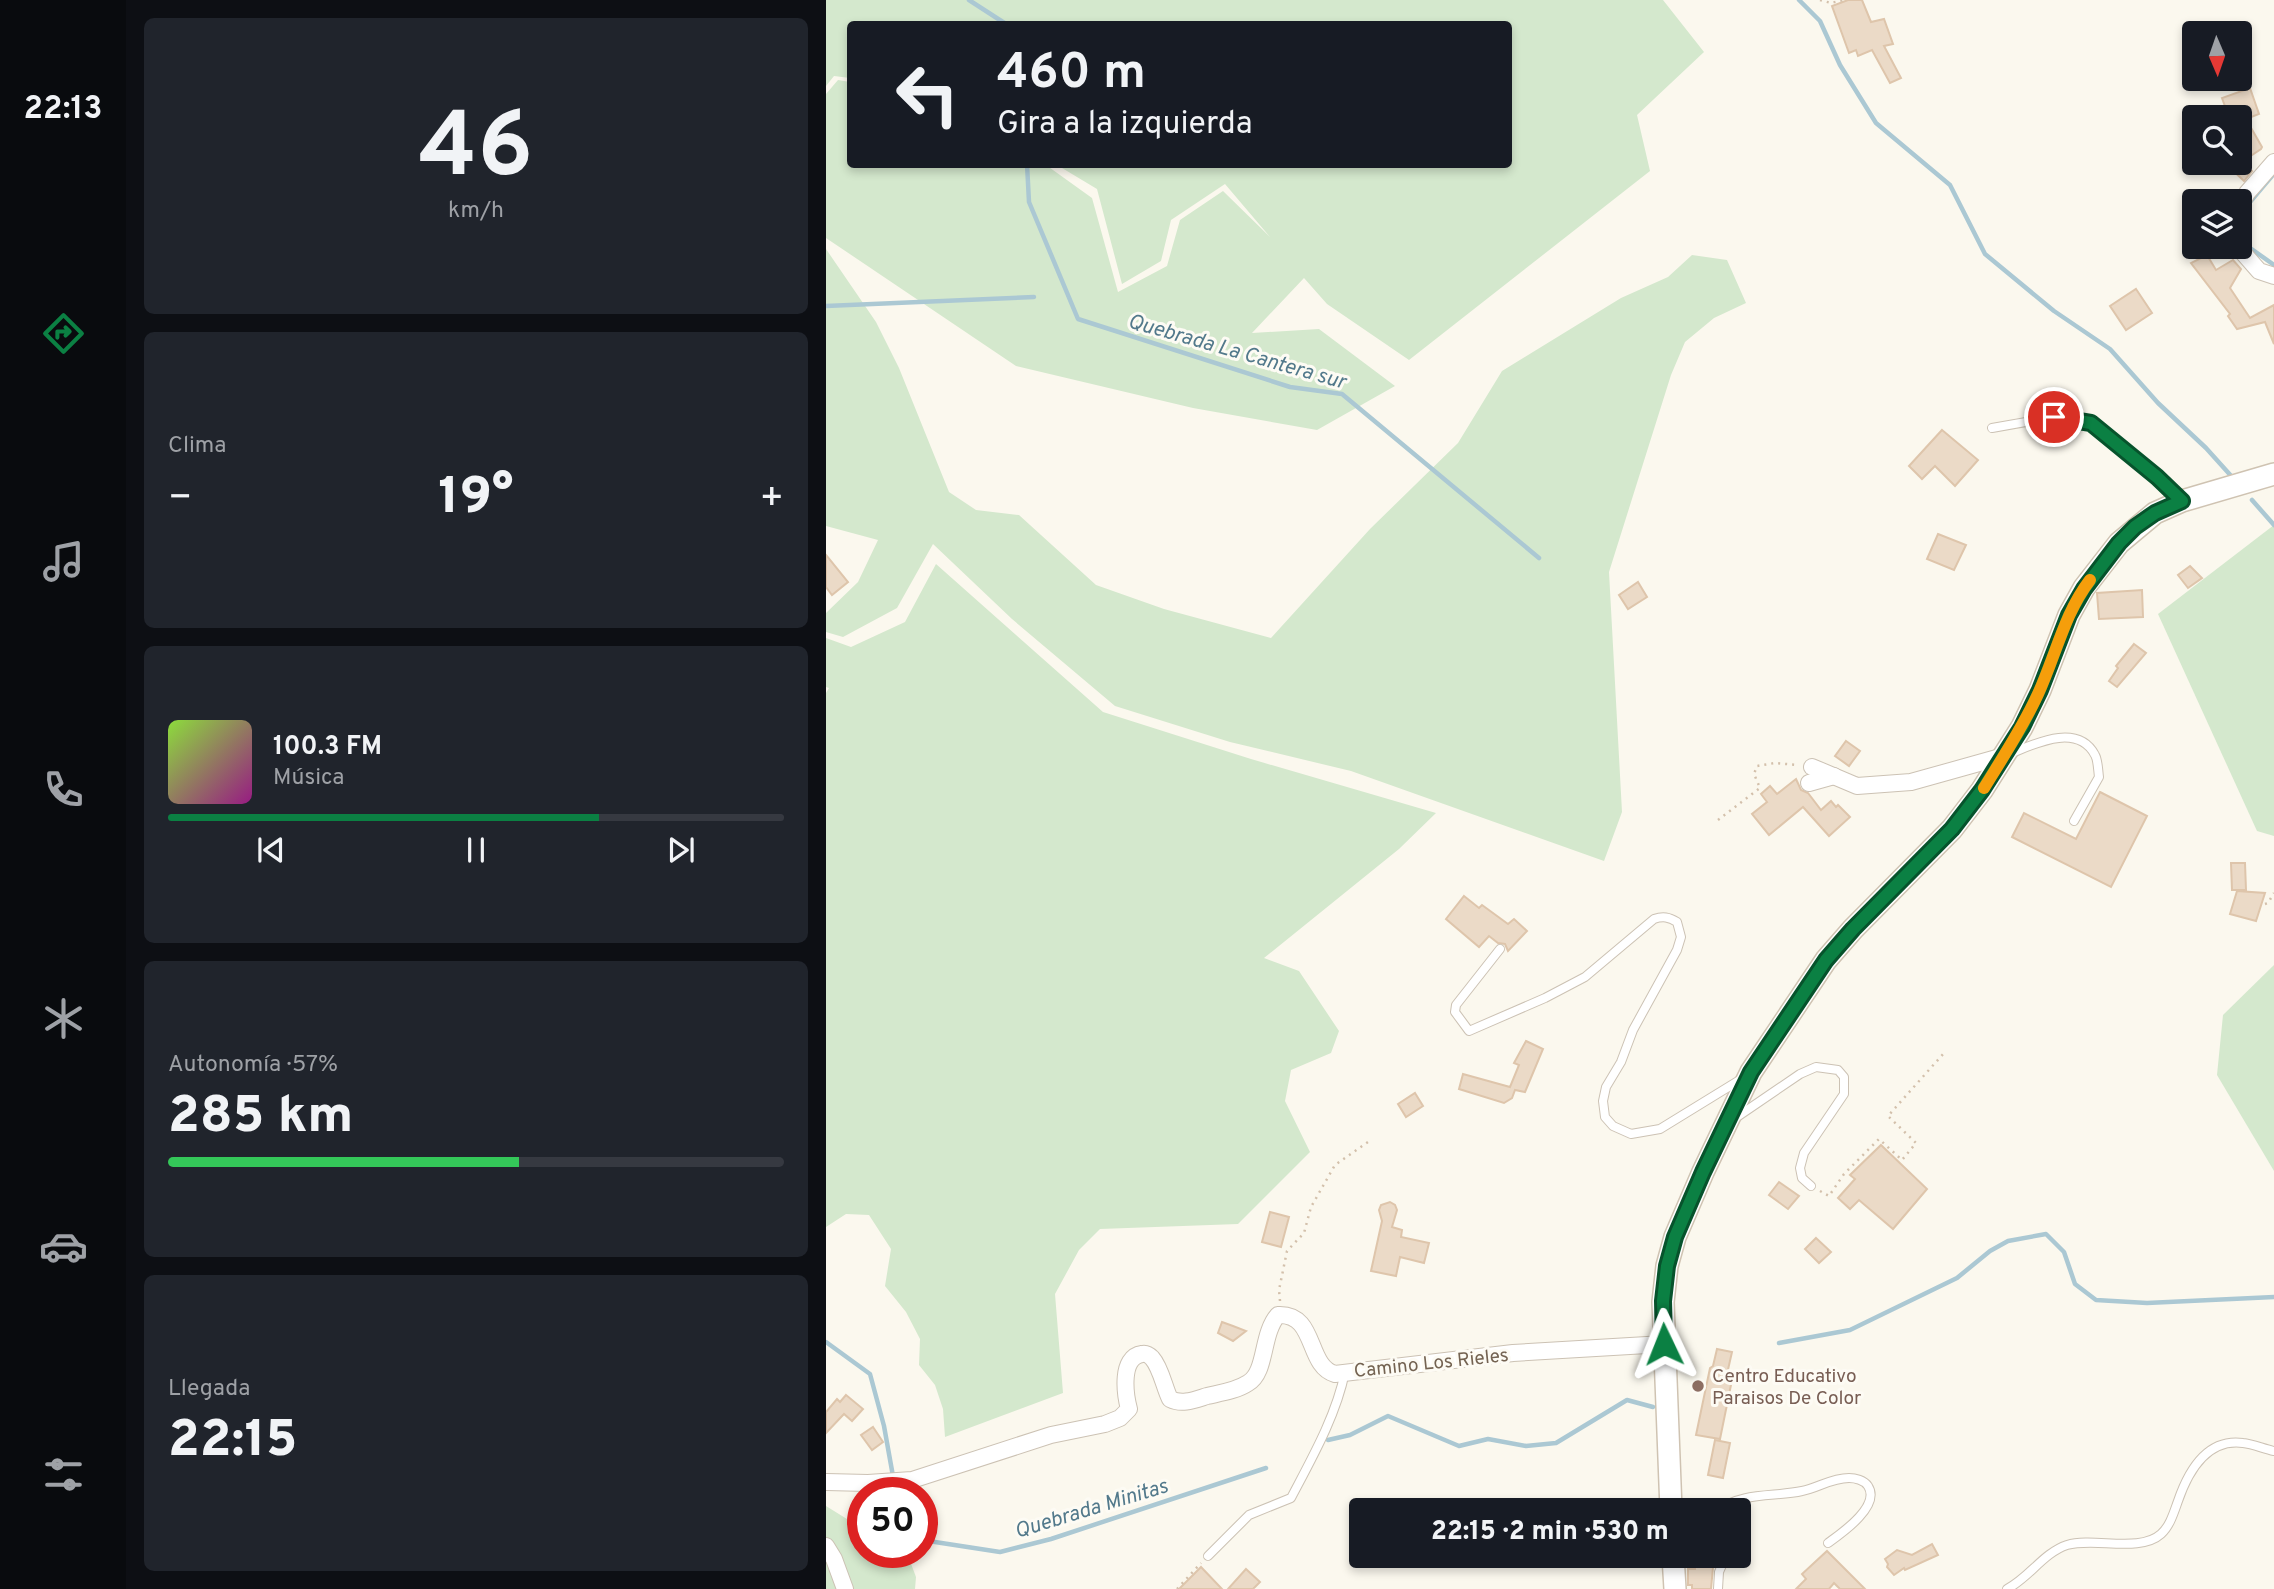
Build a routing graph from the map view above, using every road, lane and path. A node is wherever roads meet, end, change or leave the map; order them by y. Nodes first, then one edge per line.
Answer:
1 (1821, 0) edge
2 (1843, 0) edge
3 (2274, 162) edge
4 (2250, 189) edge
5 (2248, 259) edge
6 (2274, 276) edge
7 (1992, 428) dead end
8 (2274, 474) edge
9 (2182, 501) junction
10 (2004, 756) junction
11 (1811, 775) joint
12 (1718, 820) dead end
13 (2074, 821) dead end
14 (2274, 893) edge
15 (2265, 904) dead end
16 (1500, 949) dead end
17 (1944, 1053) dead end
18 (1751, 1072) junction
19 (1726, 1124) junction
20 (1368, 1142) dead end
21 (1811, 1186) joint
22 (1281, 1315) junction
23 (1664, 1344) junction
24 (1345, 1372) junction
25 (2274, 1451) edge
26 (826, 1482) edge
27 (1670, 1498) edge
28 (1750, 1498) edge
29 (1828, 1543) dead end
30 (826, 1546) edge
31 (1208, 1556) joint
32 (1674, 1568) edge
33 (1721, 1568) edge
34 (845, 1589) edge
35 (1177, 1589) edge
36 (1675, 1589) edge
37 (1718, 1589) edge
38 (2007, 1589) edge

1 - 2 path
3 - 4 street
5 - 6 street
7 - 9 lane
8 - 9 main road
9 - 10 main road
10 - 11 street
10 - 13 lane
10 - 18 main road
11 - 12 path
14 - 15 path
16 - 18 lane
17 - 21 path
18 - 19 main road
19 - 21 lane
19 - 23 main road
20 - 22 path
22 - 24 street, Camino Los Rieles
22 - 26 street
23 - 24 street, Camino Los Rieles
23 - 27 main road
24 - 31 lane
25 - 38 lane
28 - 29 lane
30 - 34 street
31 - 35 path
32 - 36 main road
33 - 37 lane

